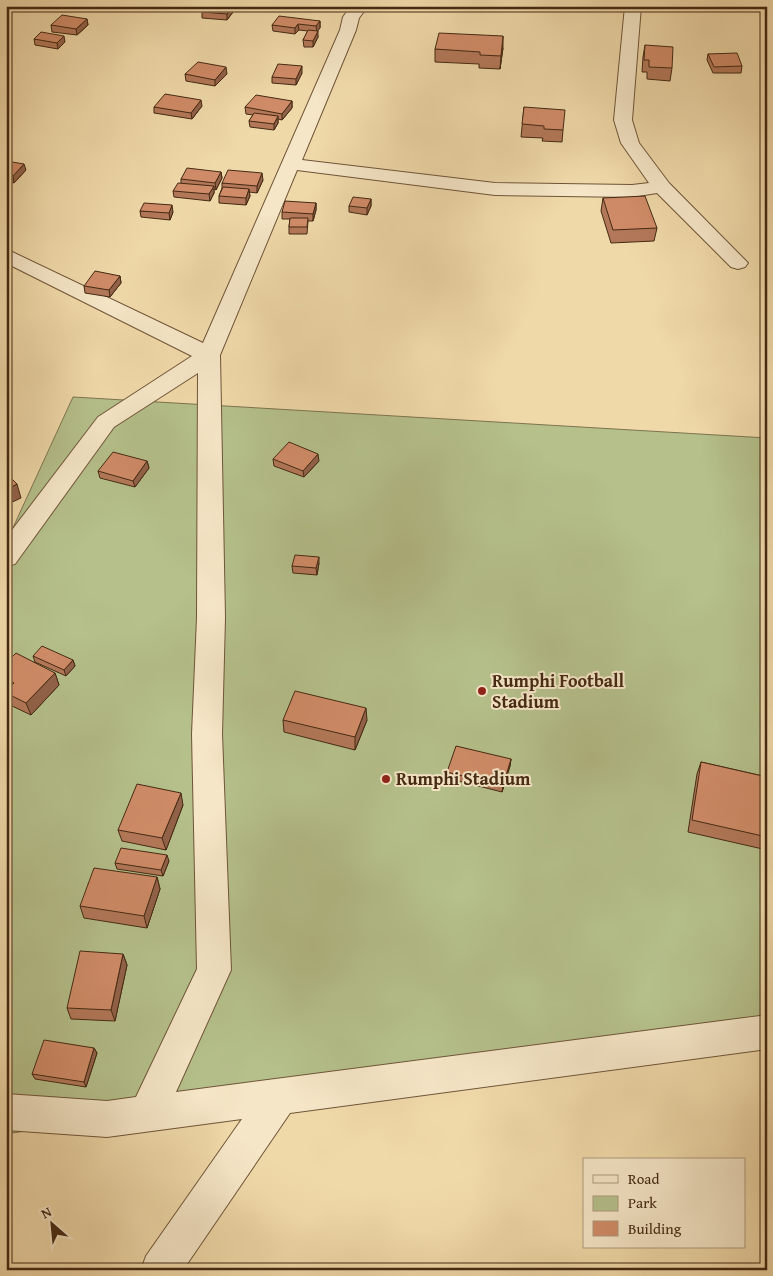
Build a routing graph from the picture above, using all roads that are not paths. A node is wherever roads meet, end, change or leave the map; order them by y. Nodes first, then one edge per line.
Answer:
1 (360, 6) edge
2 (633, 6) edge
3 (291, 164) junction
4 (662, 186) junction
5 (6, 255) edge
6 (738, 262) dead end
7 (209, 355) junction
8 (6, 557) edge
9 (767, 1032) edge
10 (279, 1097) junction
11 (6, 1112) edge
12 (148, 1114) junction
13 (160, 1270) edge

1 - 3 street
2 - 4 street
3 - 4 street
3 - 7 street
4 - 6 street
5 - 7 street
7 - 8 street
7 - 12 street
9 - 10 street
10 - 12 street
10 - 13 street
11 - 12 street

